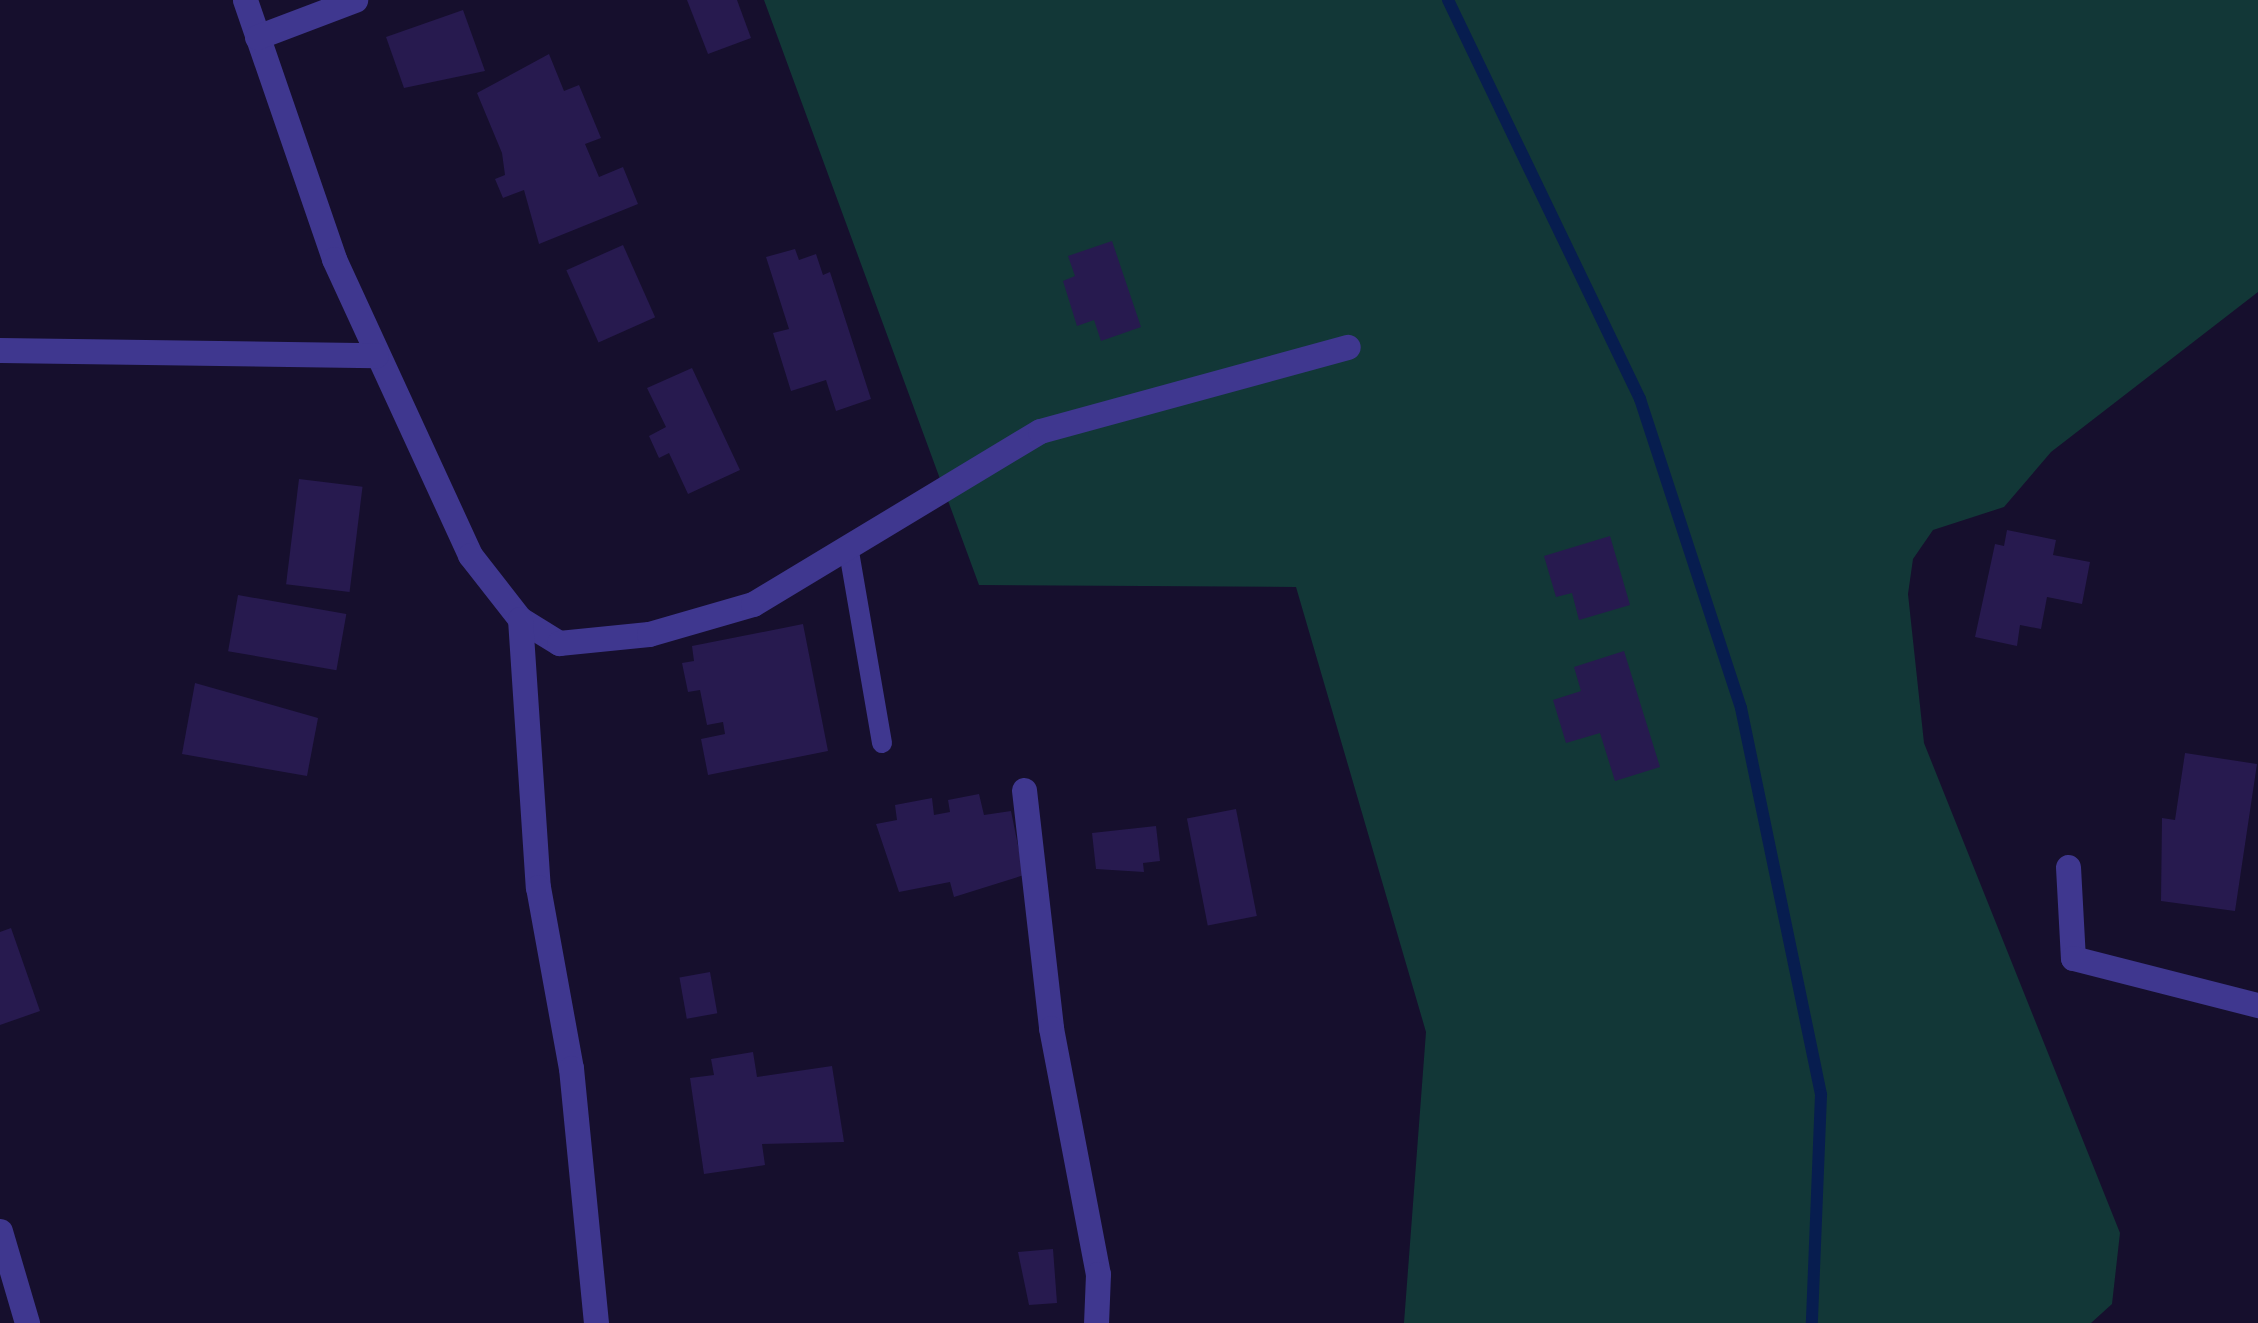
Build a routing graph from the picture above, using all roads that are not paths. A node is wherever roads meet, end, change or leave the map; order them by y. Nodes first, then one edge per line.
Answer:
1 (245, 0) edge
2 (355, 0) edge
3 (257, 37) junction
4 (1348, 346) dead end
5 (0, 350) edge
6 (376, 355) junction
7 (848, 546) junction
8 (520, 619) junction
9 (882, 744) dead end
10 (1024, 790) dead end
11 (2068, 867) dead end
12 (2258, 1005) edge
13 (0, 1231) edge
14 (27, 1323) edge
15 (596, 1323) edge
16 (1096, 1323) edge

1 - 3 street
2 - 3 street
3 - 6 street
4 - 7 street
5 - 6 street
6 - 8 street
7 - 8 street
7 - 9 lane
8 - 15 street
10 - 16 street
11 - 12 street
13 - 14 street

